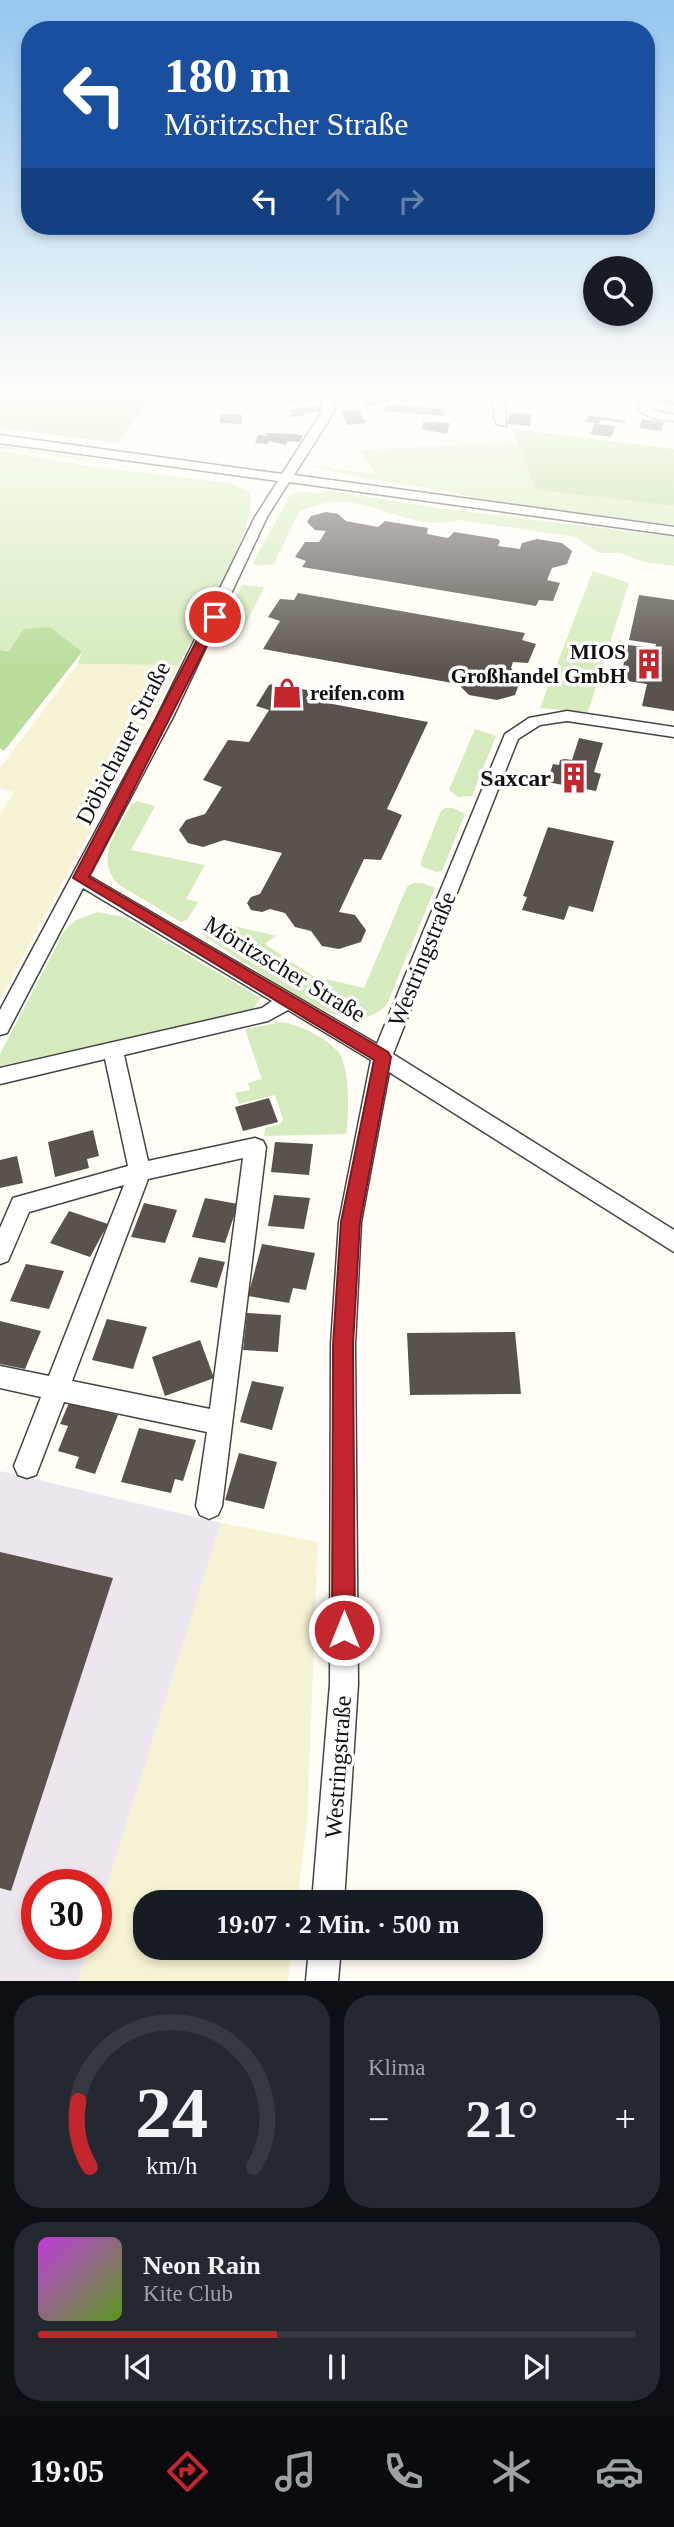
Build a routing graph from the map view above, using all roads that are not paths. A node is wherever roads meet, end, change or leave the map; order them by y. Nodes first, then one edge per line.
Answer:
1 (280, 486) edge
2 (347, 486) edge
3 (674, 531) edge
4 (674, 733) edge
5 (81, 878) junction
6 (287, 1001) junction
7 (0, 1028) edge
8 (113, 1050) junction
9 (383, 1057) junction
10 (0, 1076) edge
11 (140, 1172) junction
12 (674, 1242) edge
13 (0, 1254) edge
14 (0, 1377) edge
15 (58, 1389) junction
16 (221, 1423) junction
17 (27, 1466) dead end
18 (209, 1506) dead end
19 (329, 1890) edge
20 (324, 1960) edge
21 (322, 1981) edge

1 - 5 street, Döbichauer Straße
2 - 3 street
4 - 9 street, Westringstraße
5 - 6 street, Möritzscher Straße
5 - 7 street, Döbichauer Straße
6 - 8 street
6 - 9 street, Möritzscher Straße
8 - 10 street
8 - 11 street
9 - 12 street, Möritzscher Straße
9 - 19 street, Westringstraße
11 - 13 street
11 - 15 street
11 - 16 street
14 - 15 street
15 - 16 street
15 - 17 street
16 - 18 street
20 - 21 street

